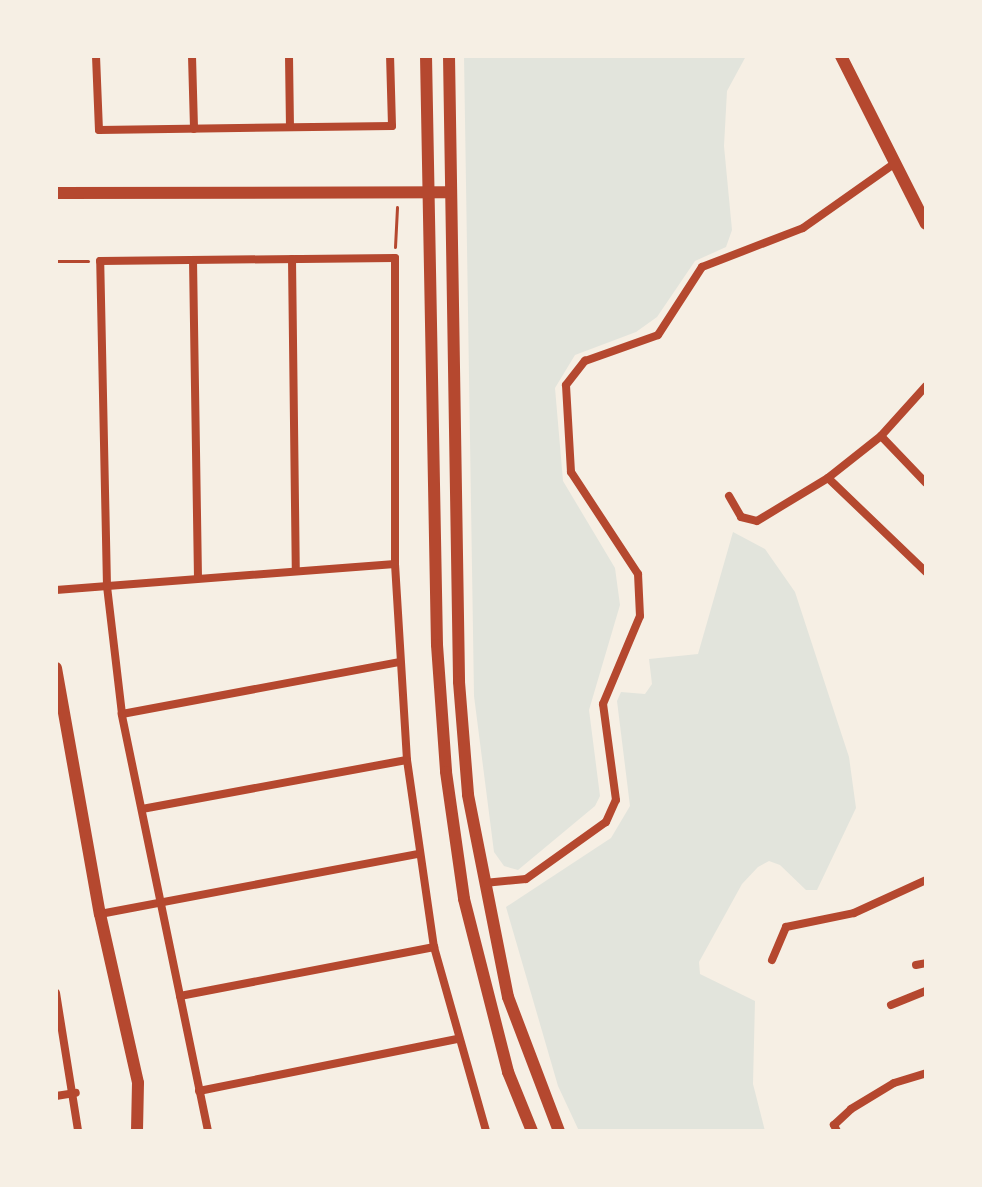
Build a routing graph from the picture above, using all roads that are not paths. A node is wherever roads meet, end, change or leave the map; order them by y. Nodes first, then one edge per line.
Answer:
1 (96, 56) edge
2 (192, 56) edge
3 (289, 56) edge
4 (390, 56) edge
5 (426, 56) edge
6 (449, 56) edge
7 (841, 56) edge
8 (290, 127) junction
9 (194, 129) junction
10 (895, 163) junction
11 (426, 191) junction
12 (451, 192) junction
13 (56, 193) edge
14 (926, 224) edge
15 (292, 259) junction
16 (193, 260) junction
17 (926, 386) edge
18 (881, 436) junction
19 (828, 478) junction
20 (926, 483) edge
21 (729, 496) dead end
22 (395, 564) junction
23 (296, 569) junction
24 (926, 572) edge
25 (198, 578) junction
26 (107, 586) junction
27 (56, 590) edge
28 (400, 662) junction
29 (56, 668) edge
30 (122, 714) junction
31 (407, 760) junction
32 (142, 809) junction
33 (418, 854) junction
34 (926, 880) edge
35 (484, 883) junction
36 (161, 902) junction
37 (100, 914) junction
38 (434, 947) junction
39 (772, 960) dead end
40 (926, 991) edge
41 (56, 993) edge
42 (180, 996) junction
43 (891, 1005) dead end
44 (58, 1011) edge
45 (456, 1039) junction
46 (926, 1073) edge
47 (199, 1091) junction
48 (76, 1093) junction
49 (56, 1096) edge
50 (78, 1131) edge
51 (137, 1131) edge
52 (208, 1131) edge
53 (486, 1131) edge
54 (532, 1131) edge
55 (559, 1131) edge
56 (837, 1131) edge

1 - 9 street
2 - 9 street
3 - 8 street
4 - 8 street
5 - 11 street
6 - 12 street
7 - 10 street
8 - 9 street
10 - 14 street
10 - 35 street
11 - 12 street
11 - 13 street
11 - 54 street
12 - 35 street
15 - 16 street
15 - 22 street
15 - 23 street
16 - 25 street
16 - 26 street
17 - 18 street
18 - 19 street
18 - 20 street
19 - 21 street
19 - 24 street
22 - 23 street
22 - 28 street
23 - 25 street
25 - 26 street
26 - 27 street
26 - 30 street
28 - 30 street
28 - 31 street
29 - 37 street
30 - 32 street
31 - 32 street
31 - 33 street
32 - 36 street
33 - 36 street
33 - 38 street
34 - 39 street
35 - 55 street
36 - 37 street
36 - 42 street
37 - 51 street
38 - 42 street
38 - 45 street
40 - 43 street
41 - 44 street
42 - 47 street
44 - 48 street
45 - 47 street
45 - 53 street
46 - 56 street
47 - 52 street
48 - 49 street
48 - 50 street

